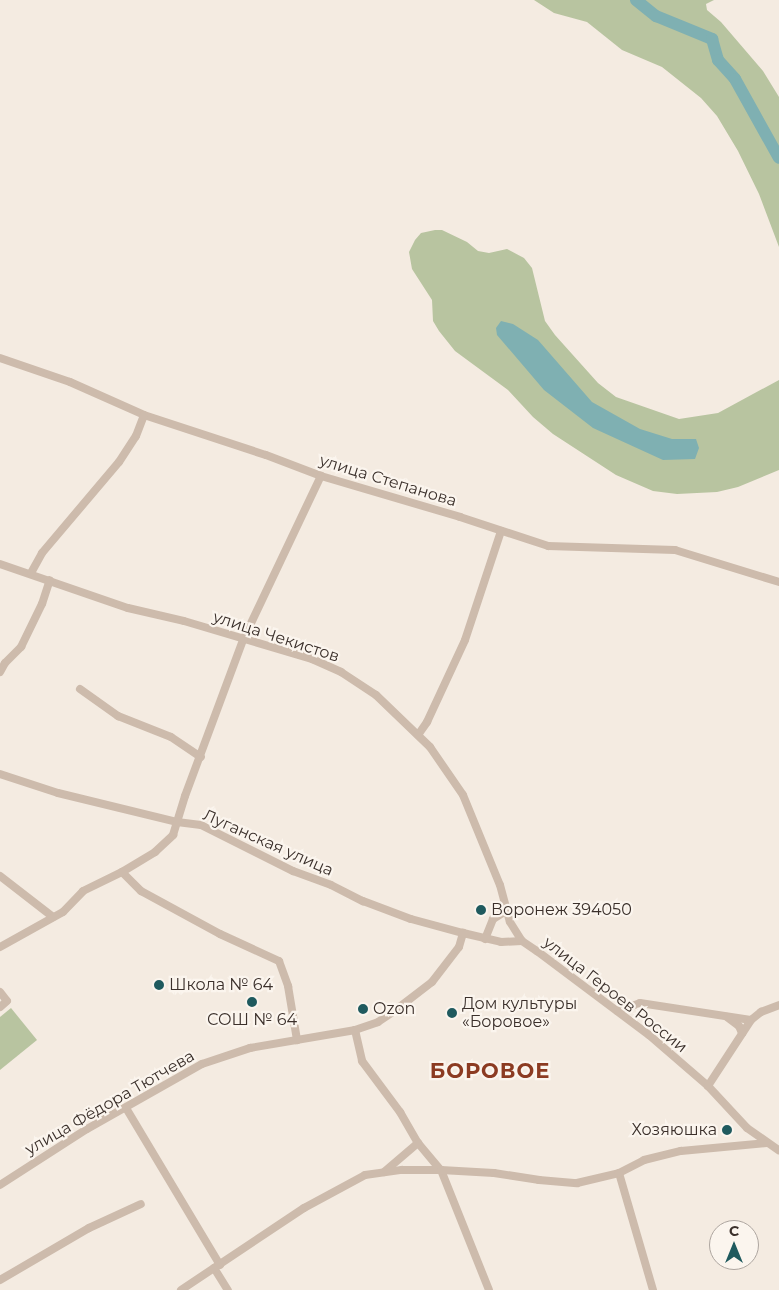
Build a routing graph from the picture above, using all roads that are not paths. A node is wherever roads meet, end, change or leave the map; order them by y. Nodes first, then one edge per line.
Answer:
1 (0, 358) edge
2 (144, 415) junction
3 (320, 476) junction
4 (501, 531) junction
5 (0, 564) edge
6 (31, 573) junction
7 (50, 580) junction
8 (779, 582) edge
9 (243, 640) junction
10 (0, 672) edge
11 (80, 689) dead end
12 (418, 734) junction
13 (201, 757) junction
14 (0, 774) edge
15 (176, 822) junction
16 (122, 872) junction
17 (0, 876) edge
18 (506, 911) junction
19 (53, 917) junction
20 (463, 933) junction
21 (484, 939) junction
22 (522, 941) junction
23 (0, 947) edge
24 (0, 992) edge
25 (779, 1005) edge
26 (0, 1007) edge
27 (617, 1011) junction
28 (723, 1014) junction
29 (751, 1020) junction
30 (355, 1030) junction
31 (742, 1033) junction
32 (297, 1040) junction
33 (708, 1086) junction
34 (126, 1108) junction
35 (418, 1142) junction
36 (767, 1142) junction
37 (779, 1150) edge
38 (441, 1170) junction
39 (384, 1172) junction
40 (619, 1173) junction
41 (0, 1185) edge
42 (140, 1204) dead end
43 (217, 1267) junction
44 (0, 1280) edge
45 (181, 1290) edge
46 (228, 1290) edge
47 (489, 1290) edge
48 (654, 1290) edge

1 - 2 street, улица Степанова
2 - 3 street, улица Степанова
2 - 6 street
3 - 4 street, улица Степанова
3 - 9 street
4 - 8 street, улица Степанова
4 - 12 street
5 - 6 street, улица Чекистов
6 - 7 street, улица Чекистов
7 - 9 street, улица Чекистов
7 - 10 street
9 - 12 street, улица Чекистов
9 - 13 street
11 - 13 street
12 - 18 street, улица Чекистов
13 - 15 street
14 - 15 street, Луганская улица
15 - 16 street
15 - 20 street, Луганская улица
16 - 19 street
16 - 32 street
17 - 19 street
18 - 21 street
18 - 22 street, улица Чекистов
19 - 23 street
20 - 21 street, улица Героев России
20 - 30 street
21 - 22 street, улица Героев России
22 - 27 street, улица Героев России
24 - 26 street
25 - 29 street
27 - 28 street
27 - 33 street, улица Героев России
28 - 29 street
28 - 31 street
29 - 31 street
30 - 32 street, улица Фёдора Тютчева
30 - 35 street
31 - 33 street
32 - 34 street, улица Фёдора Тютчева
33 - 36 street, улица Героев России
34 - 41 street, улица Фёдора Тютчева
34 - 43 street
35 - 38 street
35 - 39 street
36 - 37 street, улица Героев России
36 - 40 street
38 - 39 street
38 - 40 street
38 - 47 street
39 - 43 street
40 - 48 street
42 - 44 street
43 - 45 street
43 - 46 street

